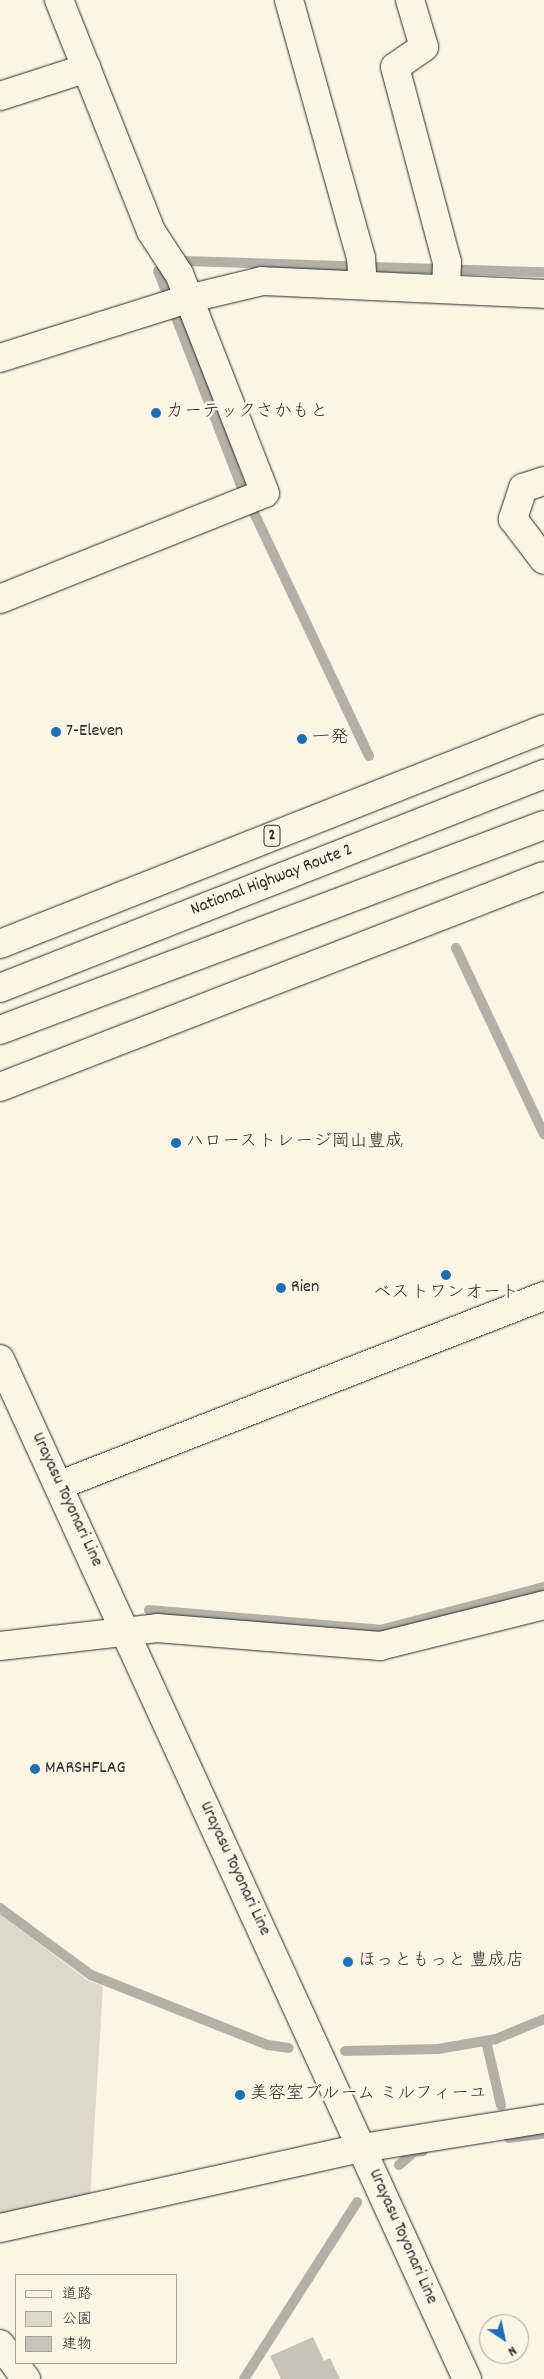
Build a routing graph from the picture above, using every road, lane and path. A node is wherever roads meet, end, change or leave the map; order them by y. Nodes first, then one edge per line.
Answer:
1 (59, 0) edge
2 (289, 0) edge
3 (410, 0) edge
4 (87, 68) junction
5 (0, 96) edge
6 (362, 271) junction
7 (447, 274) junction
8 (544, 294) edge
9 (176, 303) junction
10 (0, 358) edge
11 (544, 480) edge
12 (544, 560) edge
13 (0, 599) edge
14 (544, 729) edge
15 (544, 774) edge
16 (544, 825) edge
17 (544, 876) edge
18 (0, 944) edge
19 (0, 988) edge
20 (0, 1030) edge
21 (0, 1087) edge
22 (544, 1296) edge
23 (0, 1359) edge
24 (60, 1485) junction
25 (544, 1605) edge
26 (125, 1630) junction
27 (0, 1646) edge
28 (544, 2119) edge
29 (362, 2148) junction
30 (0, 2228) edge
31 (0, 2344) edge
32 (26, 2379) edge
33 (467, 2379) edge

1 - 4 main road
2 - 6 main road
3 - 7 main road
4 - 5 main road
4 - 9 main road
6 - 7 main road
6 - 9 main road
7 - 8 main road
9 - 10 main road
9 - 13 main road
11 - 12 main road
14 - 18 main road, 2
15 - 19 main road, National Highway Route 2 / 2
16 - 20 main road
17 - 21 main road
22 - 24 main road
23 - 24 main road, Urayasu Toyonari Line
24 - 26 main road, Urayasu Toyonari Line
25 - 26 main road
26 - 27 main road
26 - 29 main road, Urayasu Toyonari Line
28 - 29 main road
29 - 30 main road
29 - 33 main road, Urayasu Toyonari Line
31 - 32 main road

